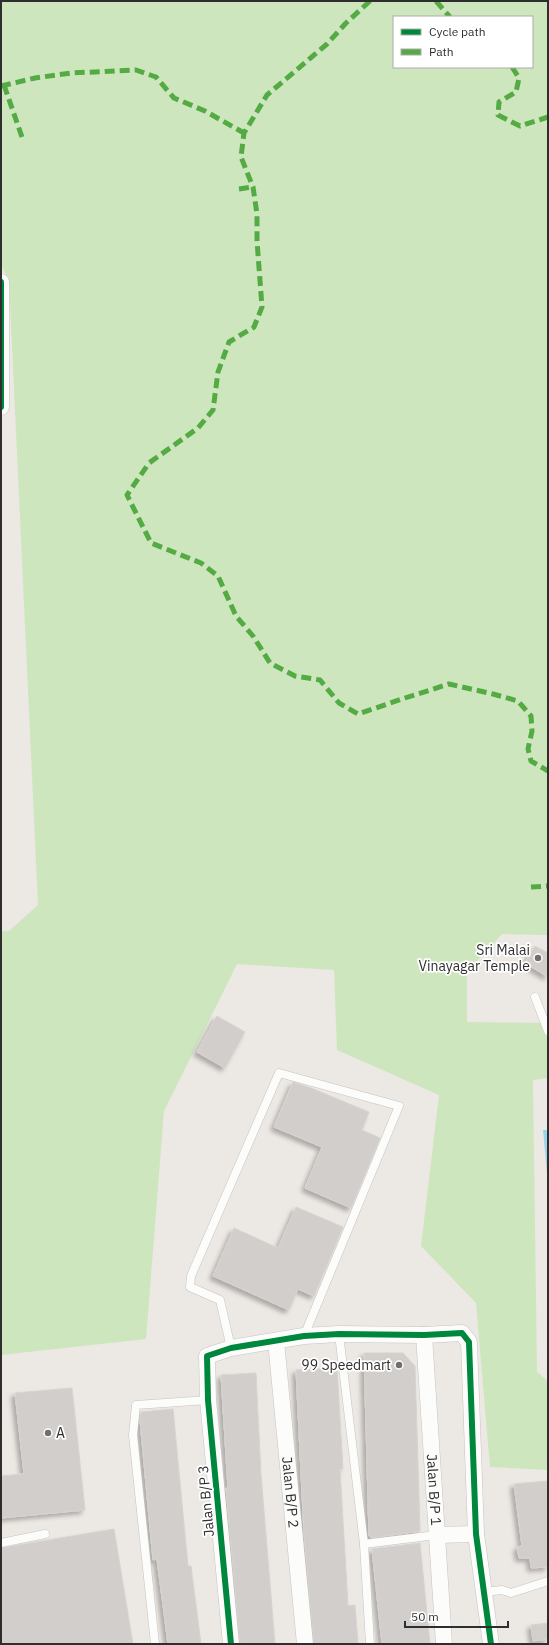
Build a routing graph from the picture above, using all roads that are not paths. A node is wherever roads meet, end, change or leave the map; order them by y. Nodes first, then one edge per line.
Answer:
1 (1, 282) edge
2 (1, 407) edge
3 (535, 997) dead end
4 (548, 1031) edge
5 (339, 1334) junction
6 (424, 1335) junction
7 (304, 1336) junction
8 (276, 1341) junction
9 (231, 1348) junction
10 (208, 1400) junction
11 (45, 1534) dead end
12 (476, 1534) junction
13 (436, 1536) junction
14 (1, 1543) edge
15 (364, 1544) junction
16 (548, 1581) edge
17 (484, 1592) junction
18 (155, 1644) edge
19 (231, 1644) edge
20 (305, 1644) edge
21 (370, 1644) edge
22 (444, 1644) edge
23 (491, 1644) edge

1 - 2 street
3 - 4 lane
5 - 6 street
5 - 7 street
5 - 15 lane
6 - 12 street
6 - 13 street, Jalan B/P 1
7 - 8 street
7 - 9 lane
8 - 9 street
8 - 20 street, Jalan B/P 2
9 - 10 street, Jalan B/P 3
10 - 18 lane
10 - 19 street, Jalan B/P 3
11 - 14 lane
12 - 13 street
12 - 17 street
13 - 15 lane
13 - 22 street, Jalan B/P 1
15 - 21 lane
16 - 17 lane
17 - 23 street

